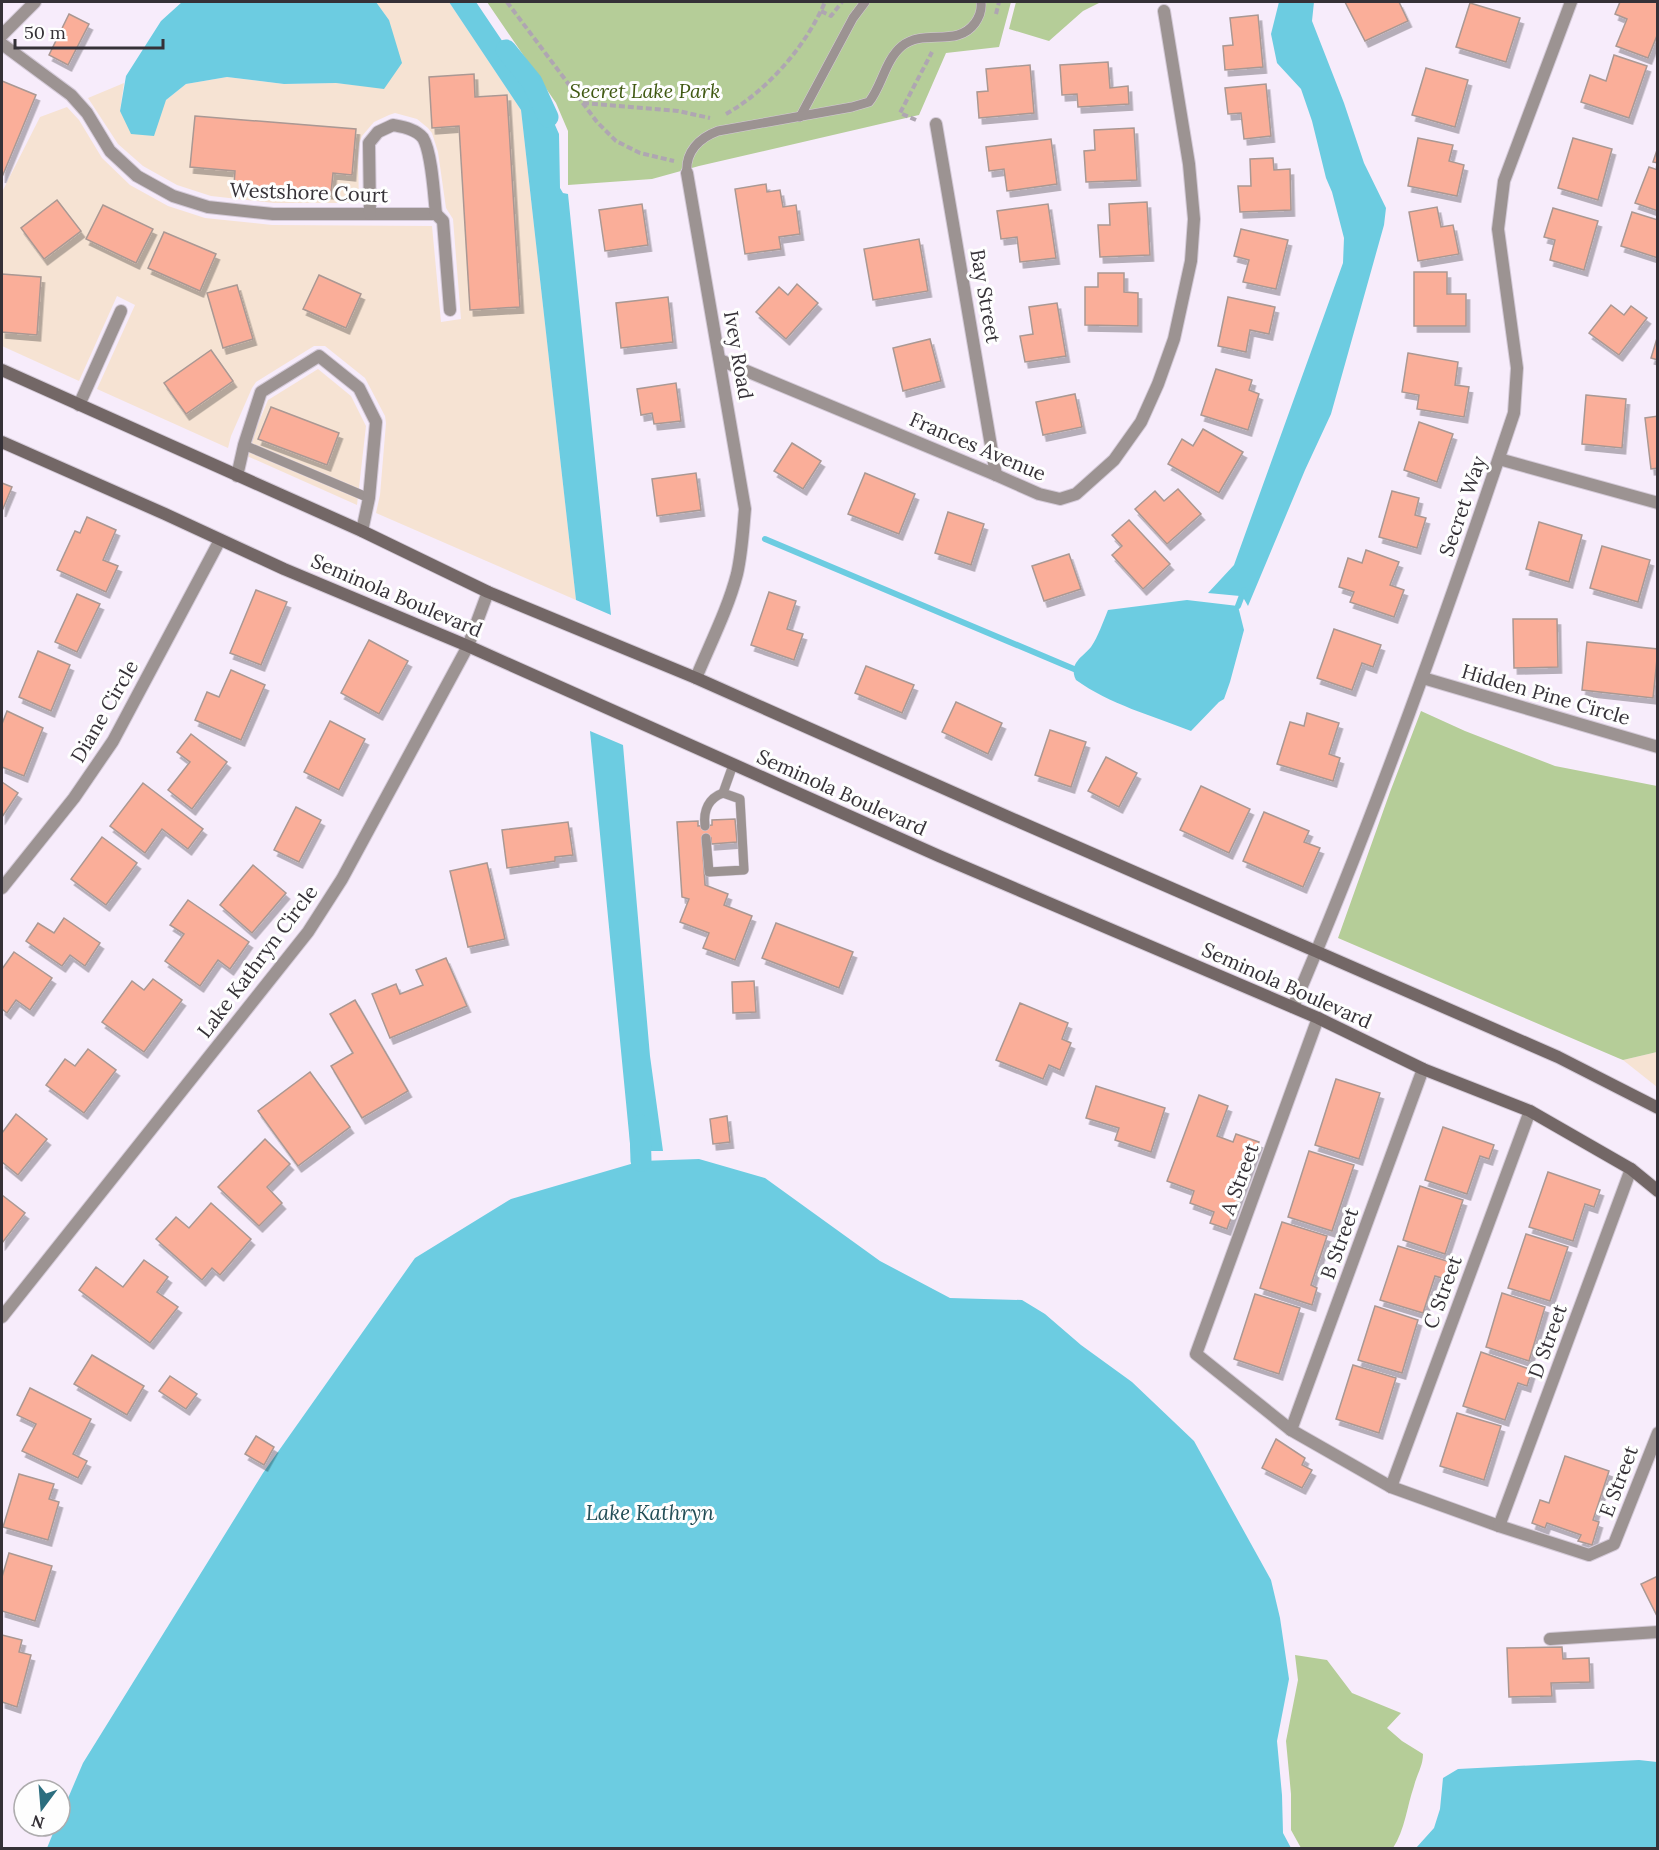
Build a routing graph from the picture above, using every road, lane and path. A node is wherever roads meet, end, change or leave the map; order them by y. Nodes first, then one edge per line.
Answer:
1 (35, 2) edge
2 (507, 2) edge
3 (825, 2) edge
4 (842, 2) edge
5 (865, 2) edge
6 (981, 2) edge
7 (999, 2) edge
8 (1570, 2) edge
9 (821, 11) junction
10 (1164, 11) dead end
11 (994, 18) dead end
12 (2, 35) edge
13 (2, 44) edge
14 (938, 48) dead end
15 (583, 103) junction
16 (800, 117) junction
17 (916, 120) dead end
18 (936, 124) dead end
19 (687, 168) junction
20 (370, 214) junction
21 (436, 214) junction
22 (450, 310) dead end
23 (121, 311) dead end
24 (720, 360) junction
25 (2, 370) edge
26 (79, 405) junction
27 (2, 442) edge
28 (244, 445) junction
29 (1499, 459) junction
30 (996, 475) junction
31 (237, 476) junction
32 (369, 498) junction
33 (1658, 503) edge
34 (362, 531) junction
35 (220, 540) junction
36 (488, 592) junction
37 (468, 646) junction
38 (696, 678) junction
39 (1423, 678) junction
40 (1658, 747) edge
41 (733, 765) junction
42 (723, 792) junction
43 (705, 826) dead end
44 (706, 838) dead end
45 (2, 888) edge
46 (1316, 952) junction
47 (1293, 1007) junction
48 (1318, 1018) junction
49 (1423, 1069) junction
50 (1658, 1108) edge
51 (1530, 1111) junction
52 (1632, 1169) junction
53 (1658, 1191) edge
54 (2, 1317) edge
55 (1291, 1430) junction
56 (1658, 1433) edge
57 (1391, 1487) junction
58 (1499, 1526) junction
59 (1658, 1632) edge
60 (1550, 1639) dead end

1 - 12 street
2 - 15 path
3 - 9 path
4 - 9 path
5 - 16 lane
6 - 16 lane
7 - 11 path
8 - 29 street, Secret Way
9 - 15 path
10 - 30 street, Frances Avenue
13 - 20 street, Westshore Court
14 - 17 path
15 - 19 path
16 - 19 lane
18 - 30 street, Bay Street
19 - 24 street, Ivey Road
20 - 21 street, Westshore Court
20 - 21 street
21 - 22 street
23 - 26 street
24 - 30 street, Frances Avenue
24 - 38 street, Ivey Road
25 - 26 main road, Seminola Boulevard
26 - 31 main road, Seminola Boulevard
27 - 35 main road, Seminola Boulevard
28 - 31 street
28 - 32 lane
28 - 32 street
29 - 33 street
29 - 39 street, Secret Way
31 - 34 main road, Seminola Boulevard
32 - 34 street
34 - 36 main road, Seminola Boulevard
35 - 37 main road, Seminola Boulevard
35 - 45 street, Diane Circle
36 - 37 street, Lake Kathryn Circle
36 - 38 main road, Seminola Boulevard
37 - 41 main road, Seminola Boulevard
37 - 54 street, Lake Kathryn Circle
38 - 46 main road, Seminola Boulevard
39 - 40 street, Hidden Pine Circle
39 - 46 street, Secret Way
41 - 42 lane
41 - 47 main road, Seminola Boulevard
42 - 43 lane
42 - 44 lane
46 - 47 street, Secret Way
46 - 50 main road, Seminola Boulevard
47 - 48 main road, Seminola Boulevard
48 - 49 main road, Seminola Boulevard
48 - 55 street, A Street
49 - 51 main road, Seminola Boulevard
49 - 55 street, B Street
51 - 52 main road, Seminola Boulevard
51 - 57 street, C Street
52 - 53 main road, Seminola Boulevard
52 - 58 street, D Street
55 - 57 street
56 - 58 street, E Street
57 - 58 street
59 - 60 street

